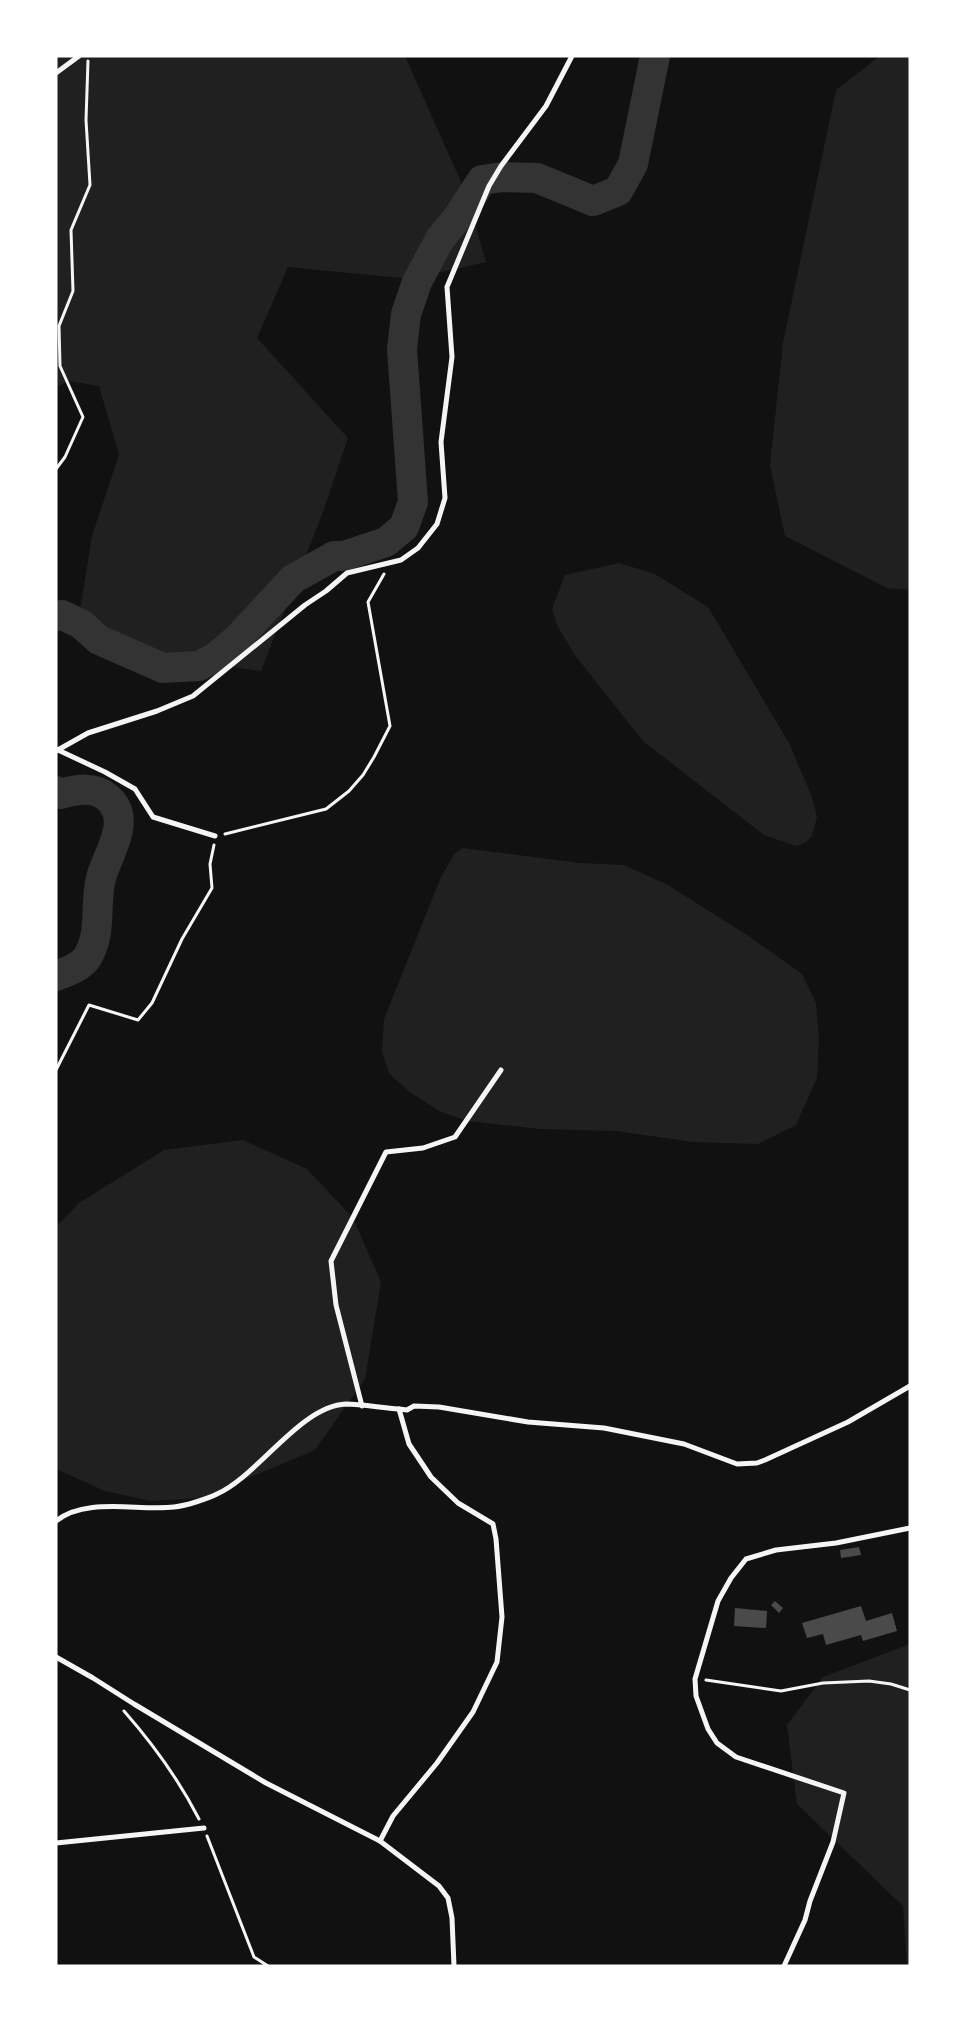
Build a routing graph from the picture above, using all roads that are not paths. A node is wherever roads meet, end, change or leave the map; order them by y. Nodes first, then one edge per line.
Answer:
1 (79, 56) edge
2 (572, 56) edge
3 (56, 73) edge
4 (57, 751) edge
5 (215, 836) road end
6 (501, 1070) dead end
7 (910, 1386) edge
8 (362, 1406) junction
9 (399, 1409) junction
10 (56, 1521) edge
11 (910, 1528) edge
12 (56, 1658) edge
13 (204, 1828) road end
14 (380, 1841) junction
15 (56, 1843) edge
16 (454, 1966) edge
17 (784, 1966) edge

1 - 3 street
2 - 4 street
4 - 5 street
6 - 8 street
7 - 9 street
8 - 9 street
8 - 10 street
9 - 14 street
11 - 17 street
12 - 14 street
13 - 15 street
14 - 16 street

